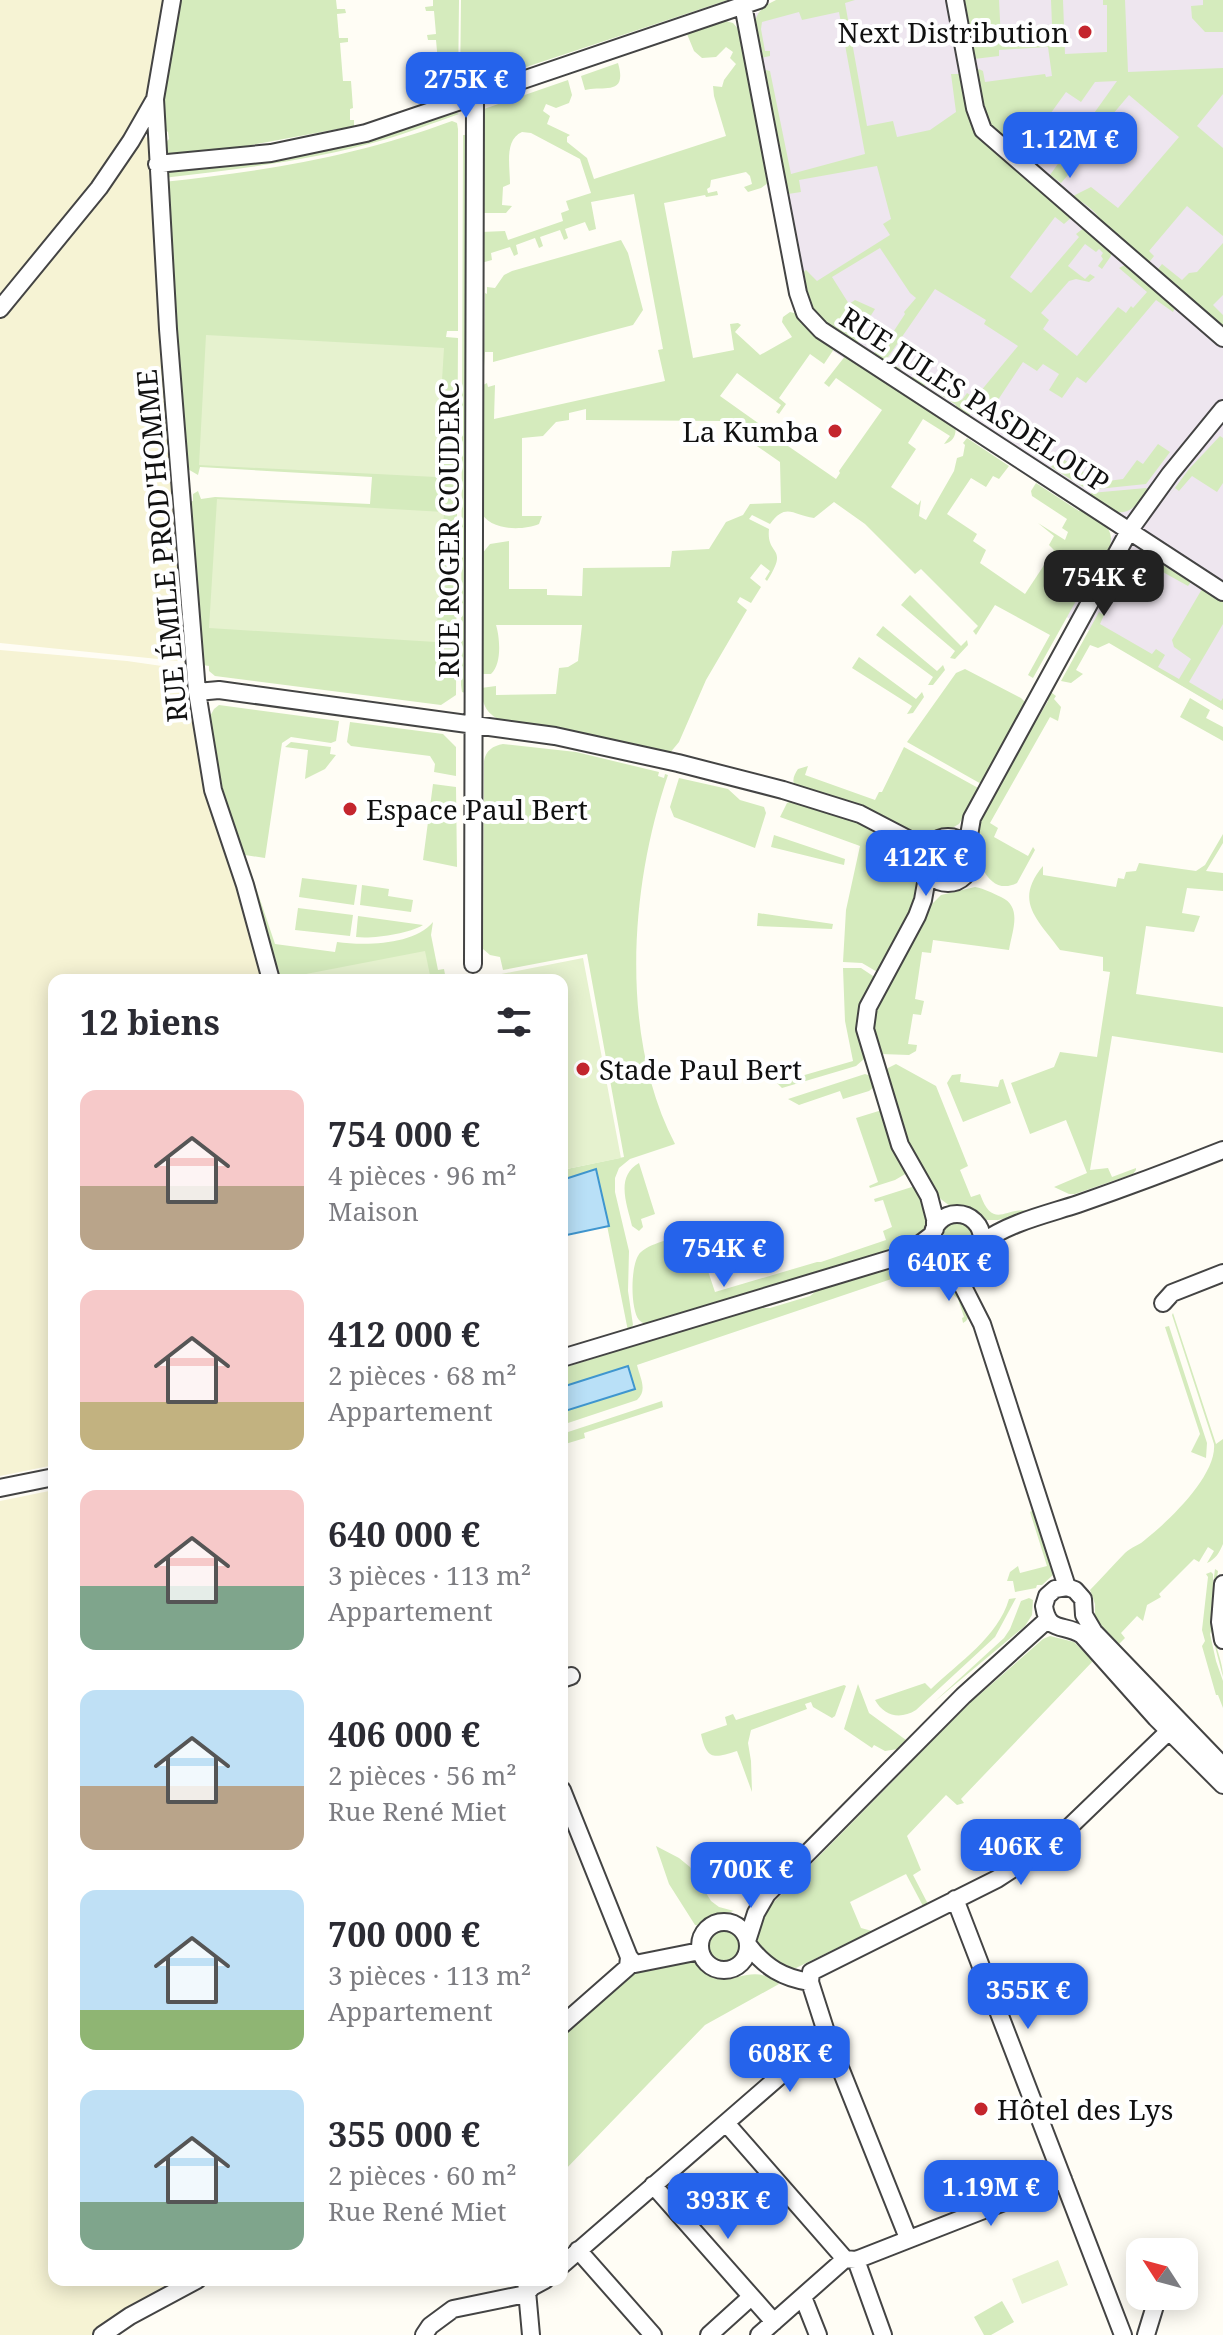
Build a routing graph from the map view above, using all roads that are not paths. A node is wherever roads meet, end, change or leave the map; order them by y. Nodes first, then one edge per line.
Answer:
1 (172, 0) edge
2 (955, 0) edge
3 (751, 2) edge
4 (475, 96) junction
5 (155, 99) junction
6 (157, 164) junction
7 (0, 309) edge
8 (1223, 338) edge
9 (1223, 409) edge
10 (1129, 531) junction
11 (1223, 592) edge
12 (197, 692) junction
13 (474, 724) junction
14 (972, 818) junction
15 (908, 839) junction
16 (941, 839) junction
17 (967, 847) junction
18 (926, 865) junction
19 (948, 884) junction
20 (917, 916) junction
21 (473, 964) dead end
22 (269, 974) edge
23 (1223, 1150) edge
24 (929, 1196) junction
25 (953, 1215) junction
26 (1025, 1220) junction
27 (977, 1225) junction
28 (934, 1232) junction
29 (981, 1243) junction
30 (897, 1257) junction
31 (953, 1261) junction
32 (1223, 1273) edge
33 (1163, 1303) dead end
34 (568, 1356) edge
35 (48, 1478) edge
36 (0, 1488) edge
37 (1223, 1584) edge
38 (1067, 1587) junction
39 (1084, 1615) junction
40 (1047, 1620) junction
41 (1070, 1628) junction
42 (1223, 1640) edge
43 (1169, 1731) junction
44 (1223, 1766) edge
45 (1223, 1785) edge
46 (568, 1806) edge
47 (767, 1894) junction
48 (955, 1899) junction
49 (725, 1921) junction
50 (748, 1942) junction
51 (700, 1951) junction
52 (629, 1957) junction
53 (737, 1966) junction
54 (768, 1967) junction
55 (810, 1982) junction
56 (568, 2020) edge
57 (827, 2035) junction
58 (726, 2123) junction
59 (1063, 2179) junction
60 (653, 2185) junction
61 (908, 2238) junction
62 (578, 2250) junction
63 (568, 2259) edge
64 (850, 2260) junction
65 (186, 2286) edge
66 (526, 2287) edge
67 (751, 2297) junction
68 (803, 2297) junction
69 (1154, 2310) edge
70 (774, 2322) junction
71 (102, 2335) edge
72 (424, 2335) edge
73 (531, 2335) edge
74 (653, 2335) edge
75 (709, 2335) edge
76 (759, 2335) edge
77 (818, 2335) edge
78 (883, 2335) edge
79 (1123, 2335) edge
80 (1146, 2335) edge

1 - 5 street
2 - 8 street
3 - 4 street
3 - 10 street, RUE JULES PASDELOUP
4 - 6 street
4 - 13 street, RUE ROGER COUDERC
5 - 6 street, RUE ÉMILE PROD'HOMME
5 - 7 street
6 - 12 street, RUE ÉMILE PROD'HOMME
9 - 10 street
10 - 11 street, RUE JULES PASDELOUP
10 - 14 street
12 - 13 street
12 - 22 street, RUE ÉMILE PROD'HOMME
13 - 15 street
13 - 21 street, RUE ROGER COUDERC
14 - 16 street
14 - 17 street
15 - 16 street
15 - 18 street
16 - 17 street
16 - 18 street
17 - 19 street
18 - 19 street
18 - 20 street
19 - 20 street
20 - 24 street
23 - 26 street
24 - 25 street
24 - 28 street
25 - 27 street
25 - 28 street
26 - 27 street
26 - 29 street
27 - 29 street
28 - 30 street
28 - 31 street
29 - 31 street
30 - 31 street
30 - 34 street
31 - 38 street
32 - 33 street
35 - 36 street
37 - 42 street
38 - 39 street
38 - 40 street
39 - 41 street
39 - 44 street
40 - 41 street
40 - 47 street
41 - 43 street
43 - 45 street
43 - 48 street
46 - 52 street
47 - 49 street
47 - 50 street
48 - 55 street
48 - 59 street
49 - 50 street
49 - 51 street
50 - 53 street
50 - 54 street
51 - 52 street
51 - 53 street
52 - 56 street
53 - 54 street
54 - 55 street
55 - 57 street
57 - 58 street
57 - 61 street
58 - 60 street
58 - 64 street
59 - 61 street
59 - 79 street
60 - 62 street
60 - 67 street
61 - 64 street
62 - 63 street
62 - 74 street
64 - 68 street
64 - 78 street
65 - 71 street
66 - 72 street
66 - 73 street
67 - 70 street
67 - 75 street
68 - 70 street
68 - 77 street
69 - 80 street
70 - 76 street

